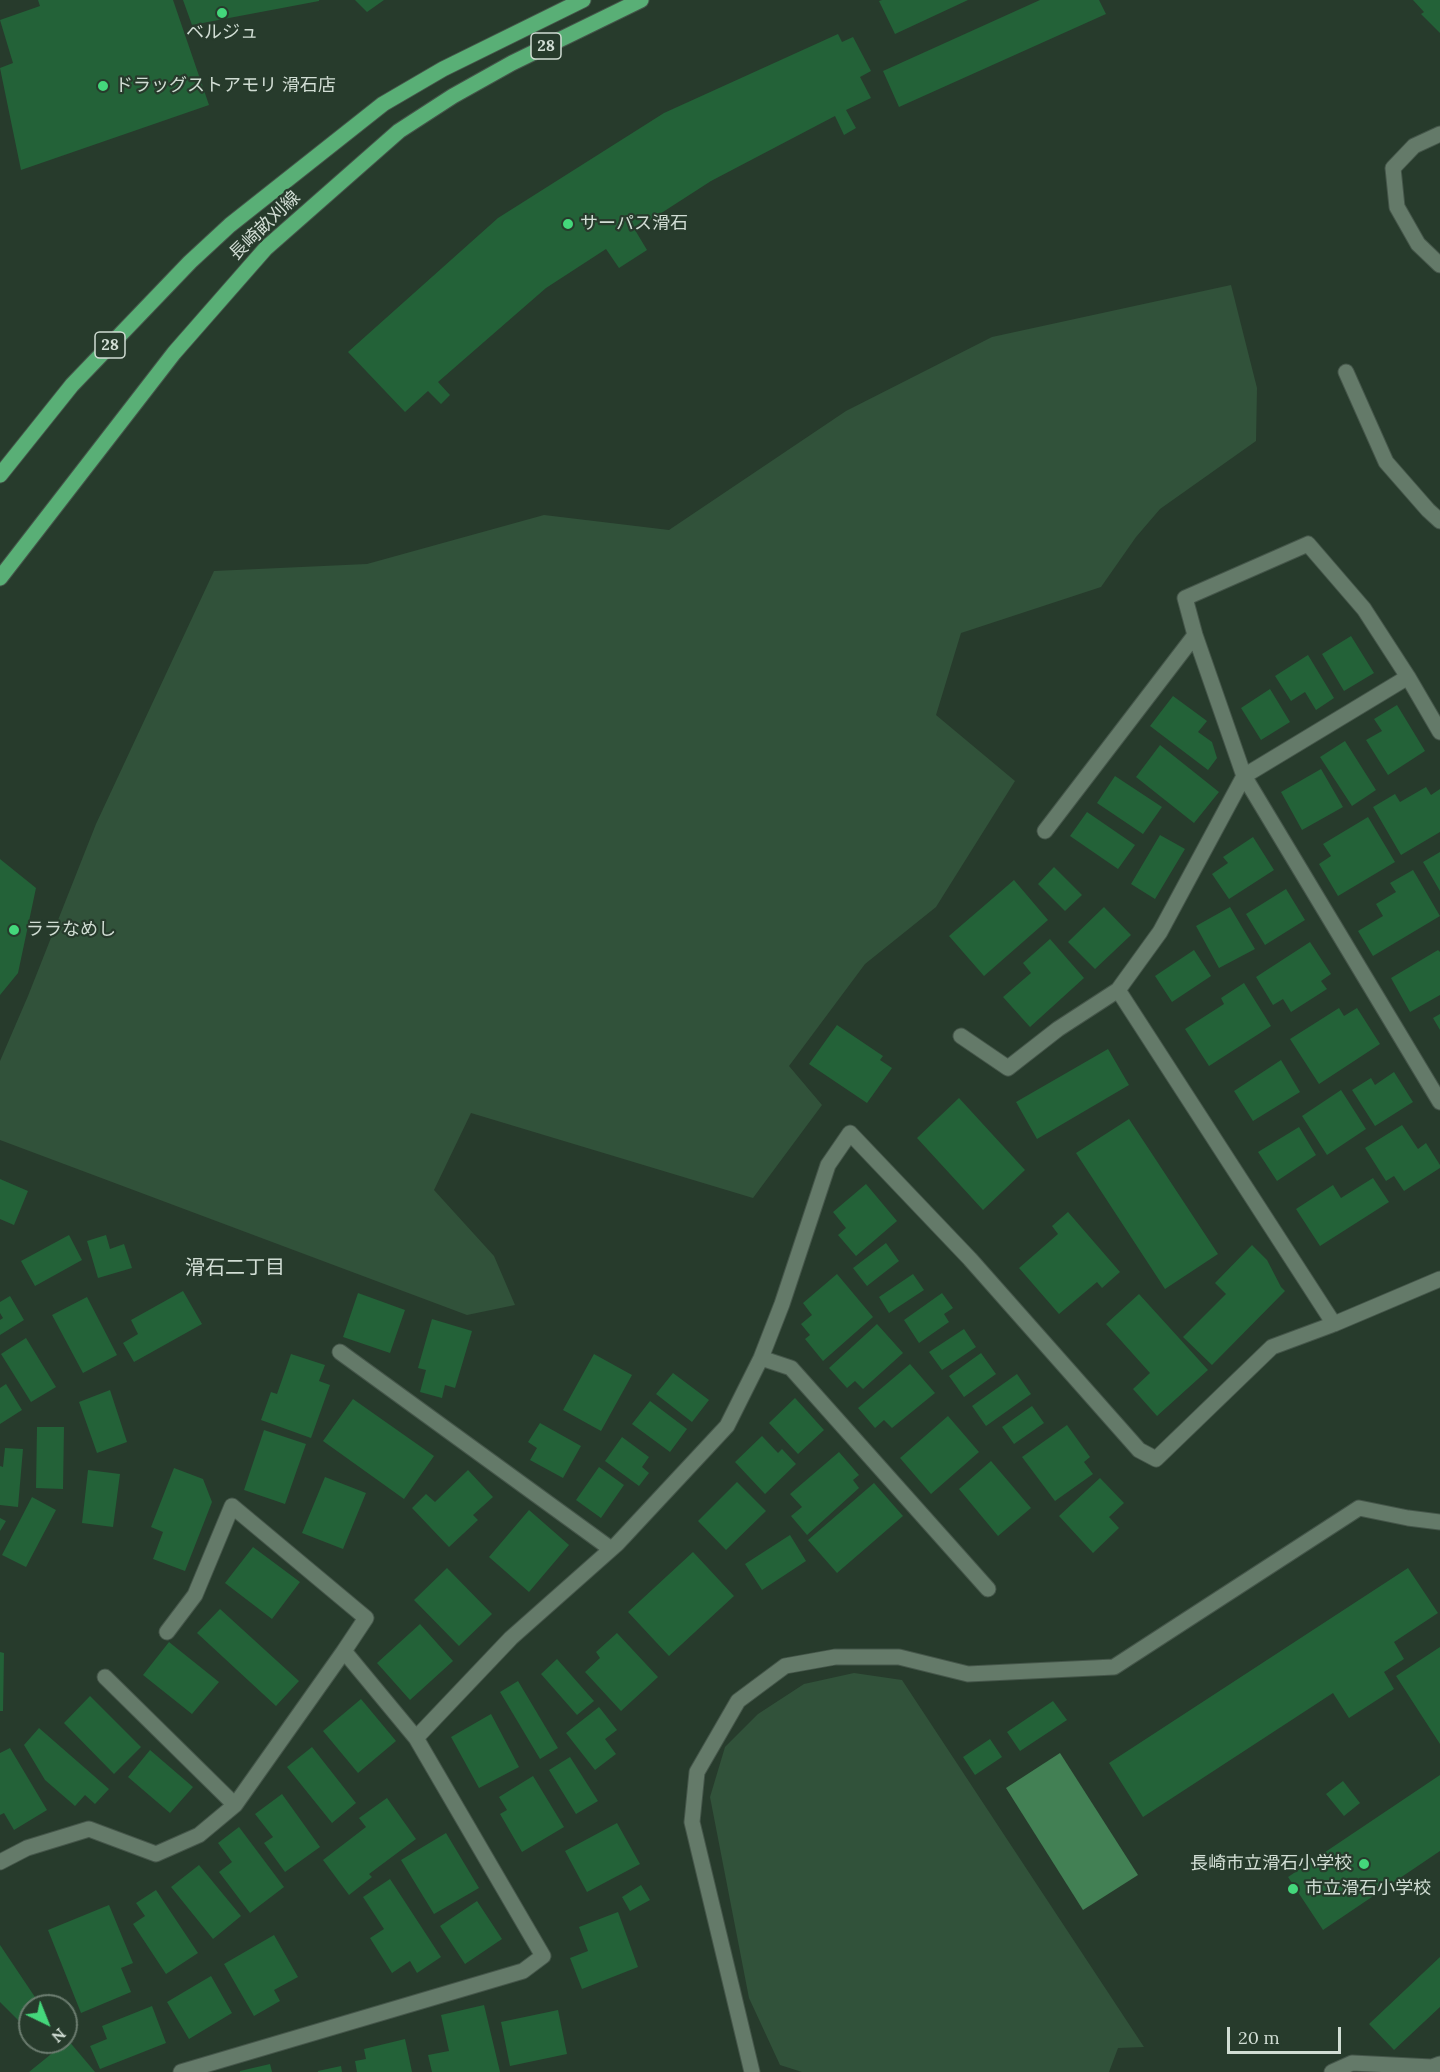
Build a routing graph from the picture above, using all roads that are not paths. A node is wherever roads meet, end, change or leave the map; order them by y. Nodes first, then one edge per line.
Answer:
1 (583, 0) edge
2 (641, 0) edge
3 (1440, 134) edge
4 (1440, 266) edge
5 (1346, 372) dead end
6 (0, 475) edge
7 (1440, 521) edge
8 (0, 578) edge
9 (1195, 635) junction
10 (1408, 677) junction
11 (1440, 732) edge
12 (1244, 776) junction
13 (1045, 831) dead end
14 (1118, 990) junction
15 (961, 1036) dead end
16 (1440, 1102) edge
17 (1440, 1279) edge
18 (1334, 1323) junction
19 (340, 1352) dead end
20 (761, 1358) junction
21 (1440, 1522) edge
22 (610, 1549) junction
23 (988, 1589) dead end
24 (167, 1632) dead end
25 (344, 1651) junction
26 (105, 1677) dead end
27 (416, 1738) junction
28 (234, 1804) junction
29 (0, 1862) edge
30 (1440, 2064) edge
31 (181, 2072) edge
32 (752, 2072) edge
33 (1332, 2072) edge

1 - 6 main road, 長崎畝刈線 / 28
2 - 8 main road, 長崎畝刈線 / 28
3 - 4 street
5 - 7 street
9 - 10 street
9 - 12 street
9 - 13 street
10 - 11 street
10 - 12 street
12 - 14 street
12 - 16 street
14 - 15 street
14 - 18 street
17 - 18 street
18 - 20 street
19 - 22 street
20 - 22 street
20 - 23 street
21 - 32 street
22 - 27 street
24 - 25 street
25 - 27 street
25 - 28 street
26 - 28 street
27 - 31 street
28 - 29 street
30 - 33 street

